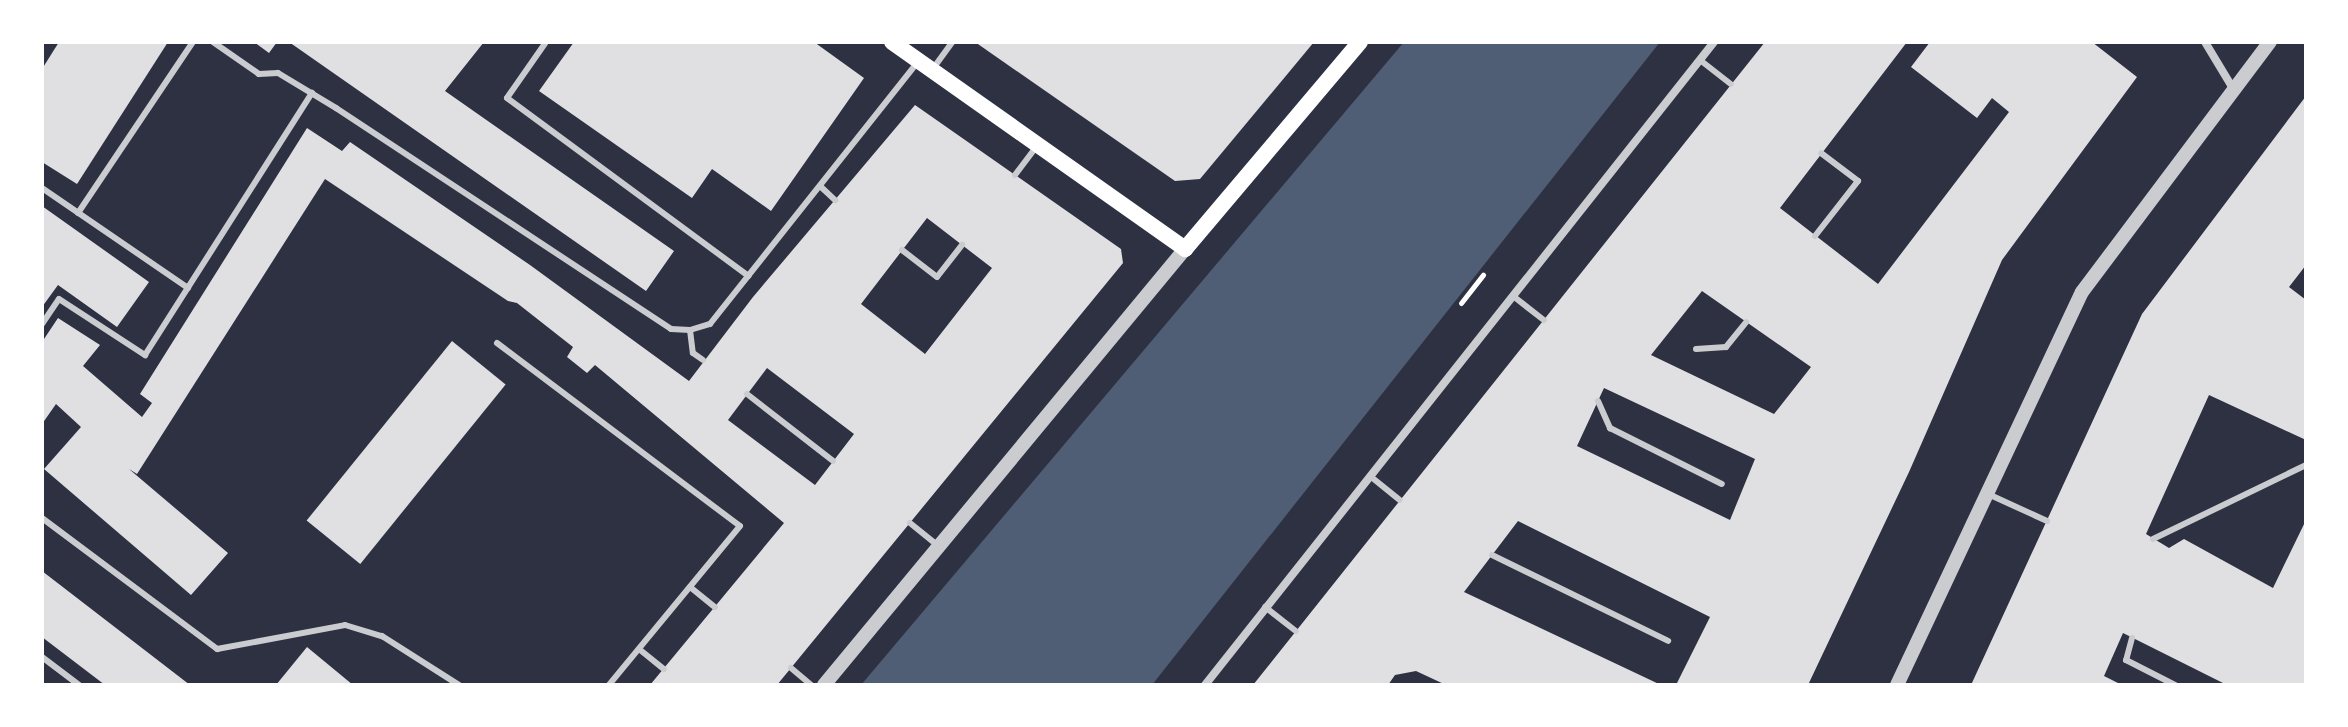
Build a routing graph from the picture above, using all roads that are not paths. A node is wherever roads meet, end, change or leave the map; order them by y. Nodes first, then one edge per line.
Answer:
1 (193, 42) edge
2 (213, 42) edge
3 (546, 42) edge
4 (892, 42) edge
5 (952, 42) edge
6 (1360, 42) edge
7 (1714, 42) edge
8 (2205, 42) edge
9 (2270, 42) edge
10 (1700, 60) junction
11 (925, 66) junction
12 (1731, 84) dead end
13 (2234, 90) junction
14 (312, 93) junction
15 (1038, 146) junction
16 (1821, 153) dead end
17 (1015, 175) dead end
18 (820, 186) junction
19 (42, 188) edge
20 (835, 200) dead end
21 (78, 213) junction
22 (1815, 236) dead end
23 (962, 245) dead end
24 (1185, 249) junction
25 (902, 250) dead end
26 (748, 276) junction
27 (188, 288) junction
28 (1513, 296) junction
29 (1544, 320) dead end
30 (1746, 322) dead end
31 (42, 324) edge
32 (690, 330) junction
33 (497, 343) dead end
34 (1696, 349) dead end
35 (703, 360) dead end
36 (747, 394) dead end
37 (1598, 401) dead end
38 (833, 461) dead end
39 (2306, 465) edge
40 (1370, 476) junction
41 (1722, 484) dead end
42 (1986, 492) junction
43 (1400, 500) dead end
44 (42, 518) edge
45 (2047, 521) dead end
46 (910, 523) dead end
47 (2153, 539) dead end
48 (939, 546) junction
49 (1492, 555) dead end
50 (690, 587) junction
51 (715, 607) dead end
52 (1265, 607) junction
53 (1296, 631) dead end
54 (2132, 638) dead end
55 (1668, 641) dead end
56 (639, 649) junction
57 (42, 657) edge
58 (791, 668) dead end
59 (664, 669) dead end
60 (79, 685) edge
61 (459, 685) edge
62 (609, 685) edge
63 (811, 685) edge
64 (824, 685) edge
65 (1205, 685) edge
66 (1897, 685) edge
67 (2175, 685) edge

1 - 21 lane
2 - 14 lane
3 - 26 lane
4 - 11 main road
5 - 11 lane
6 - 24 main road
7 - 10 street
8 - 13 street
9 - 13 street
10 - 12 lane
10 - 28 street
11 - 15 main road
11 - 18 lane
13 - 42 street
14 - 27 lane
14 - 32 lane
15 - 17 lane
15 - 24 main road
16 - 22 lane
18 - 20 lane
18 - 26 lane
19 - 21 lane
21 - 27 lane
23 - 25 lane
24 - 48 street
26 - 32 lane
27 - 31 lane
28 - 29 lane
28 - 40 street
30 - 34 lane
32 - 35 lane
33 - 50 lane
36 - 38 lane
37 - 41 lane
39 - 47 lane
40 - 43 lane
40 - 52 street
42 - 45 lane
42 - 66 street
44 - 61 lane
46 - 48 lane
48 - 64 street
49 - 55 lane
50 - 51 lane
50 - 56 lane
52 - 53 lane
52 - 65 street
54 - 67 lane
56 - 59 lane
56 - 62 lane
57 - 60 lane
58 - 63 lane

